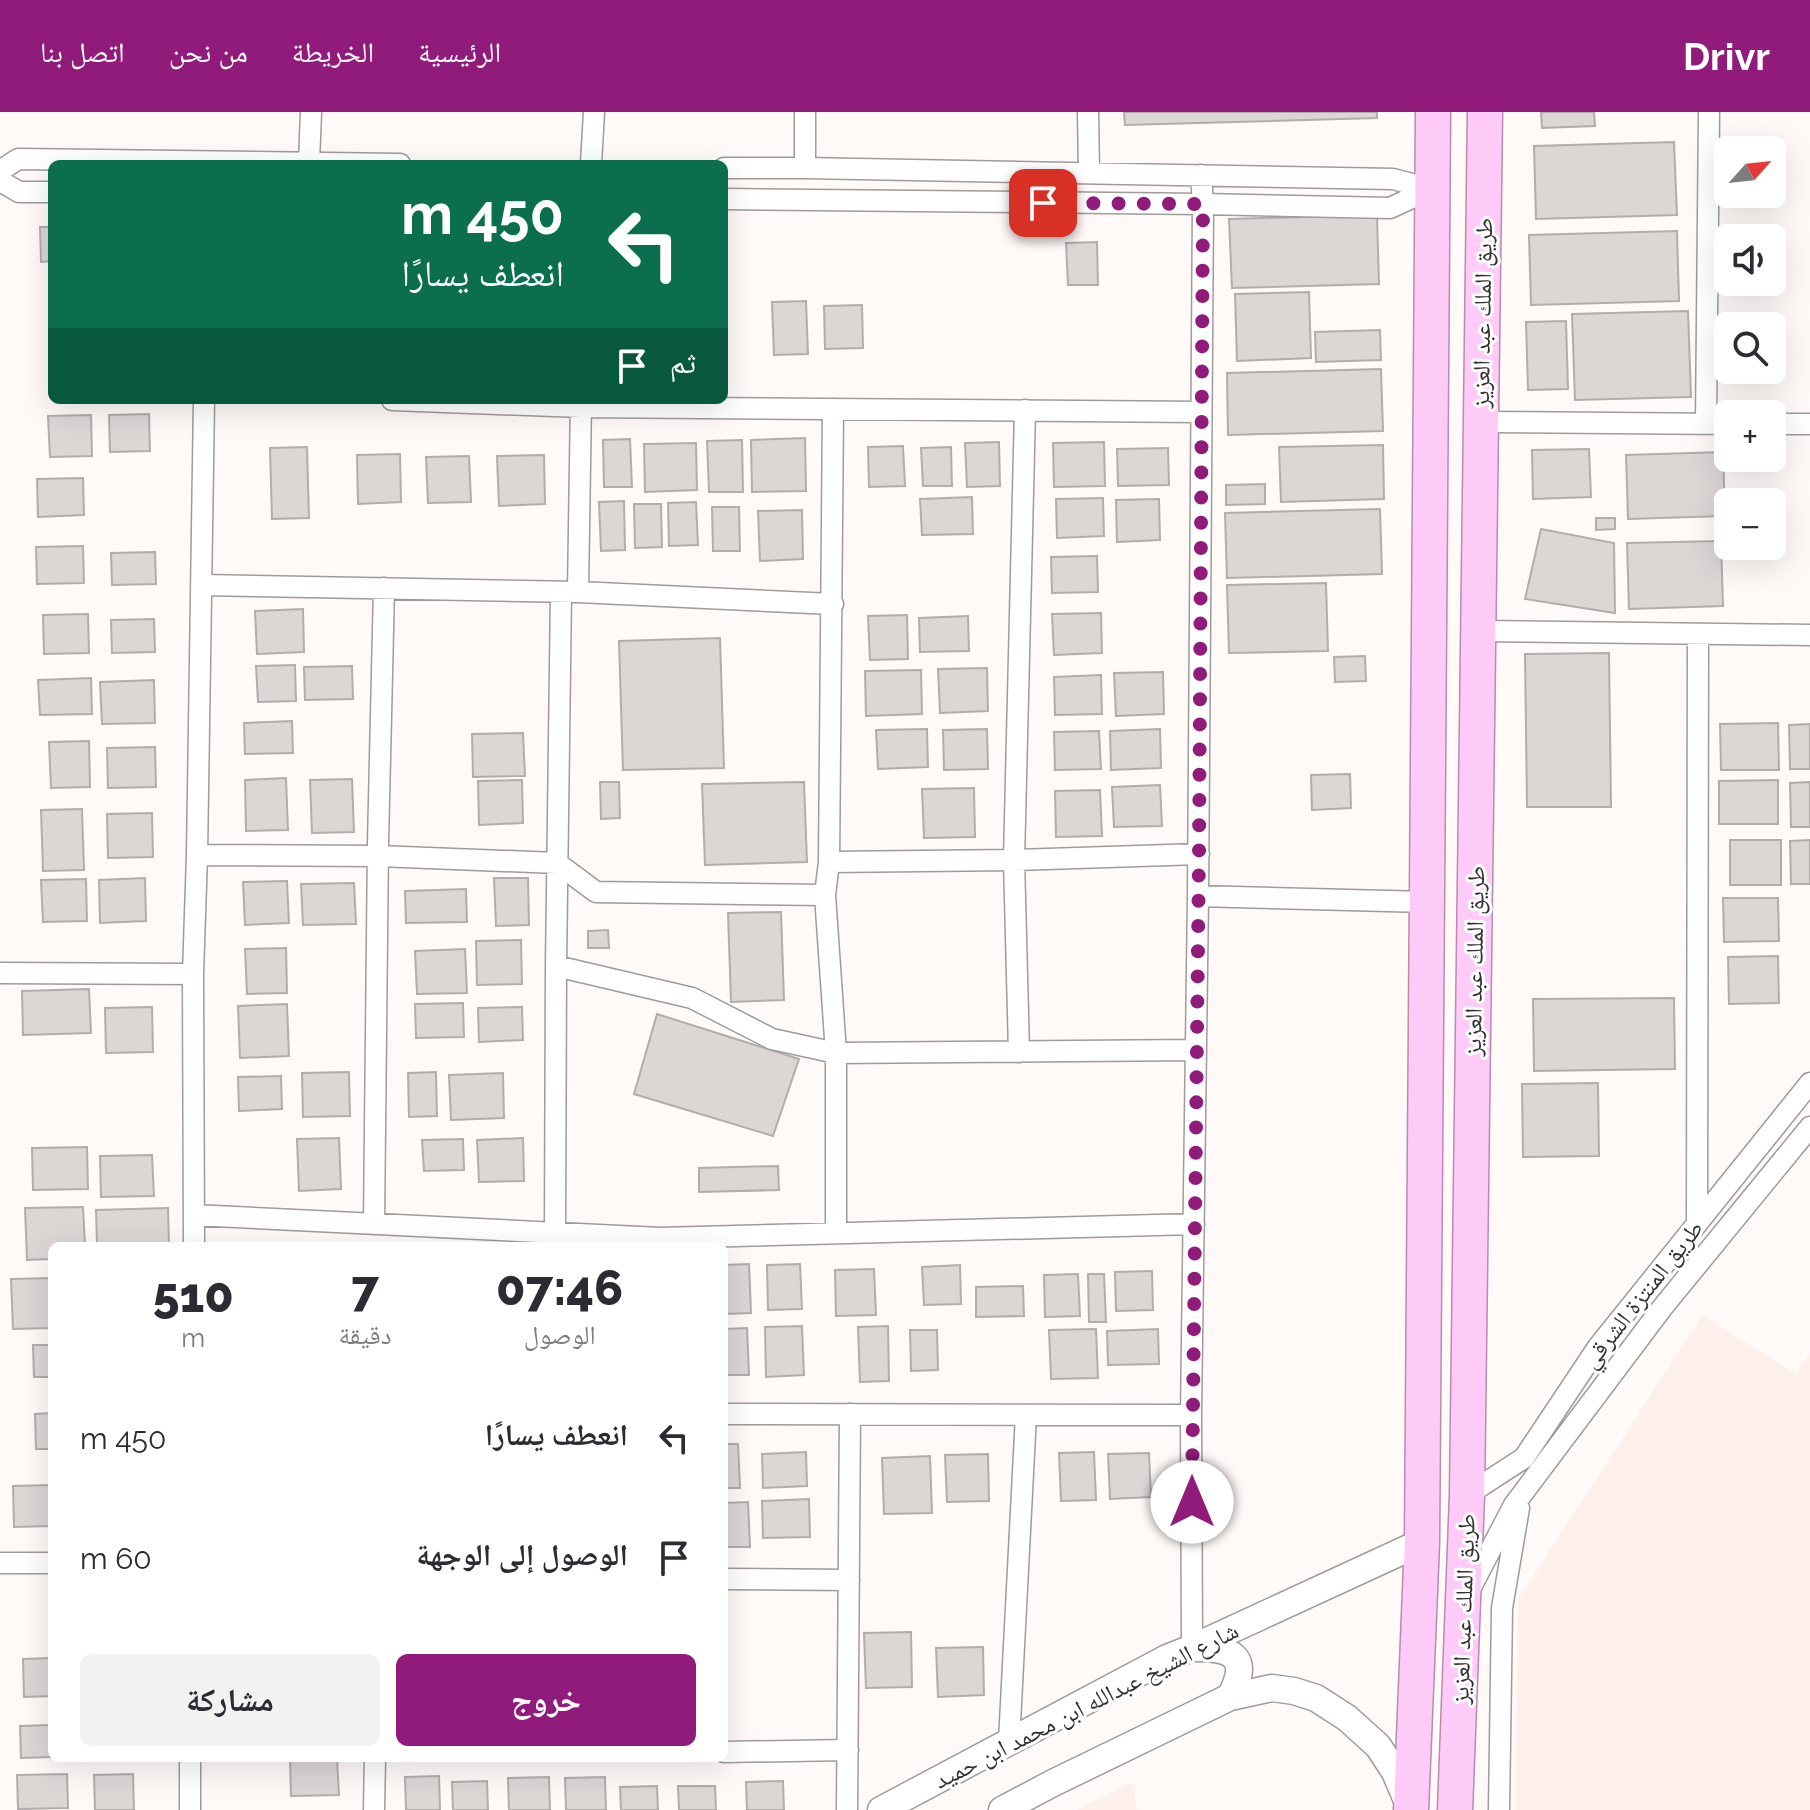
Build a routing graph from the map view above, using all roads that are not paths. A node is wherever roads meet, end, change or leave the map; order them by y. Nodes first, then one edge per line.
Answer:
1 (311, 112) edge
2 (594, 112) edge
3 (805, 112) edge
4 (1088, 112) edge
5 (1433, 112) edge
6 (1485, 112) edge
7 (1709, 112) edge
8 (81, 160) edge
9 (309, 160) edge
10 (591, 160) edge
11 (728, 168) edge
12 (805, 168) junction
13 (0, 171) edge
14 (1089, 173) junction
15 (1201, 175) junction
16 (0, 181) edge
17 (1431, 189) junction
18 (48, 192) edge
19 (728, 199) edge
20 (1203, 204) junction
21 (204, 404) edge
22 (581, 404) edge
23 (623, 404) edge
24 (833, 409) junction
25 (1025, 410) junction
26 (1201, 412) junction
27 (1481, 422) junction
28 (1706, 424) junction
29 (1714, 424) edge
30 (1786, 424) edge
31 (1810, 424) edge
32 (201, 585) junction
33 (384, 588) junction
34 (569, 592) junction
35 (833, 604) junction
36 (1479, 631) junction
37 (1698, 634) junction
38 (1810, 635) edge
39 (1199, 854) junction
40 (197, 855) junction
41 (378, 856) junction
42 (1014, 860) junction
43 (829, 862) junction
44 (557, 863) junction
45 (825, 895) junction
46 (1198, 896) junction
47 (1427, 902) junction
48 (556, 966) junction
49 (0, 973) edge
50 (193, 974) junction
51 (1196, 1050) junction
52 (1019, 1052) junction
53 (836, 1053) junction
54 (1810, 1083) edge
55 (1810, 1127) edge
56 (194, 1215) junction
57 (374, 1224) junction
58 (1194, 1224) junction
59 (1697, 1224) junction
60 (555, 1232) junction
61 (836, 1233) junction
62 (194, 1242) edge
63 (676, 1242) edge
64 (728, 1414) edge
65 (850, 1414) junction
66 (1026, 1415) junction
67 (1191, 1415) junction
68 (1522, 1494) junction
69 (1467, 1495) junction
70 (1422, 1542) junction
71 (0, 1563) edge
72 (48, 1563) edge
73 (728, 1579) edge
74 (849, 1580) junction
75 (1463, 1603) junction
76 (1192, 1648) junction
77 (1230, 1697) junction
78 (1009, 1742) junction
79 (848, 1750) junction
80 (728, 1752) edge
81 (190, 1762) edge
82 (375, 1762) edge
83 (190, 1810) edge
84 (374, 1810) edge
85 (847, 1810) edge
86 (881, 1810) edge
87 (1002, 1810) edge
88 (1411, 1810) edge
89 (1455, 1810) edge
90 (1499, 1810) edge

1 - 9 street
2 - 10 street
3 - 12 street
4 - 14 street
5 - 17 highway, طريق الملك عبد العزيز
6 - 27 highway, طريق الملك عبد العزيز
7 - 28 street
8 - 13 street
11 - 12 street
12 - 14 street
14 - 15 street
15 - 17 street
15 - 20 street
16 - 18 street
17 - 20 street
17 - 47 highway, طريق الملك عبد العزيز
19 - 20 street
20 - 26 street
21 - 32 street
22 - 34 street
23 - 24 street
24 - 25 street
24 - 35 street
25 - 26 street
25 - 42 street
26 - 39 street
27 - 28 street
27 - 36 highway, طريق الملك عبد العزيز
28 - 29 street
30 - 31 street
32 - 33 street
32 - 40 street
33 - 34 street
33 - 41 street
34 - 35 street
34 - 44 street
35 - 43 street
36 - 37 street
36 - 69 highway, طريق الملك عبد العزيز
37 - 38 street
37 - 59 street
39 - 42 street
39 - 46 street
40 - 41 street
40 - 50 street
41 - 44 street
41 - 57 street
42 - 43 street
42 - 52 street
43 - 45 street
44 - 45 street
44 - 48 street
45 - 53 street
46 - 47 street
46 - 51 street
47 - 70 highway, طريق الملك عبد العزيز
48 - 53 street
48 - 60 street
49 - 50 street
50 - 56 street
51 - 52 street
51 - 58 street
52 - 53 street
53 - 61 street
54 - 59 street, طريق المنتزة الشرقي
55 - 68 street
56 - 57 street
56 - 62 street
57 - 60 street
58 - 61 street
58 - 67 street
59 - 69 street, طريق المنتزة الشرقي
60 - 63 street
61 - 63 street
64 - 65 street
65 - 66 street
65 - 74 street
66 - 67 street
66 - 78 street
67 - 76 street
68 - 75 street
68 - 90 street
69 - 75 highway, طريق الملك عبد العزيز
70 - 76 street, شارع الشيخ عبدالله ابن محمد ابن حميد
70 - 88 highway, طريق الملك عبد العزيز
71 - 72 street
73 - 74 street
74 - 79 street
75 - 89 highway, طريق الملك عبد العزيز
76 - 77 street
76 - 78 street, شارع الشيخ عبدالله ابن محمد ابن حميد
77 - 87 street
77 - 88 street
78 - 86 street, شارع الشيخ عبدالله ابن محمد ابن حميد
79 - 80 street
79 - 85 street
81 - 83 street
82 - 84 street

